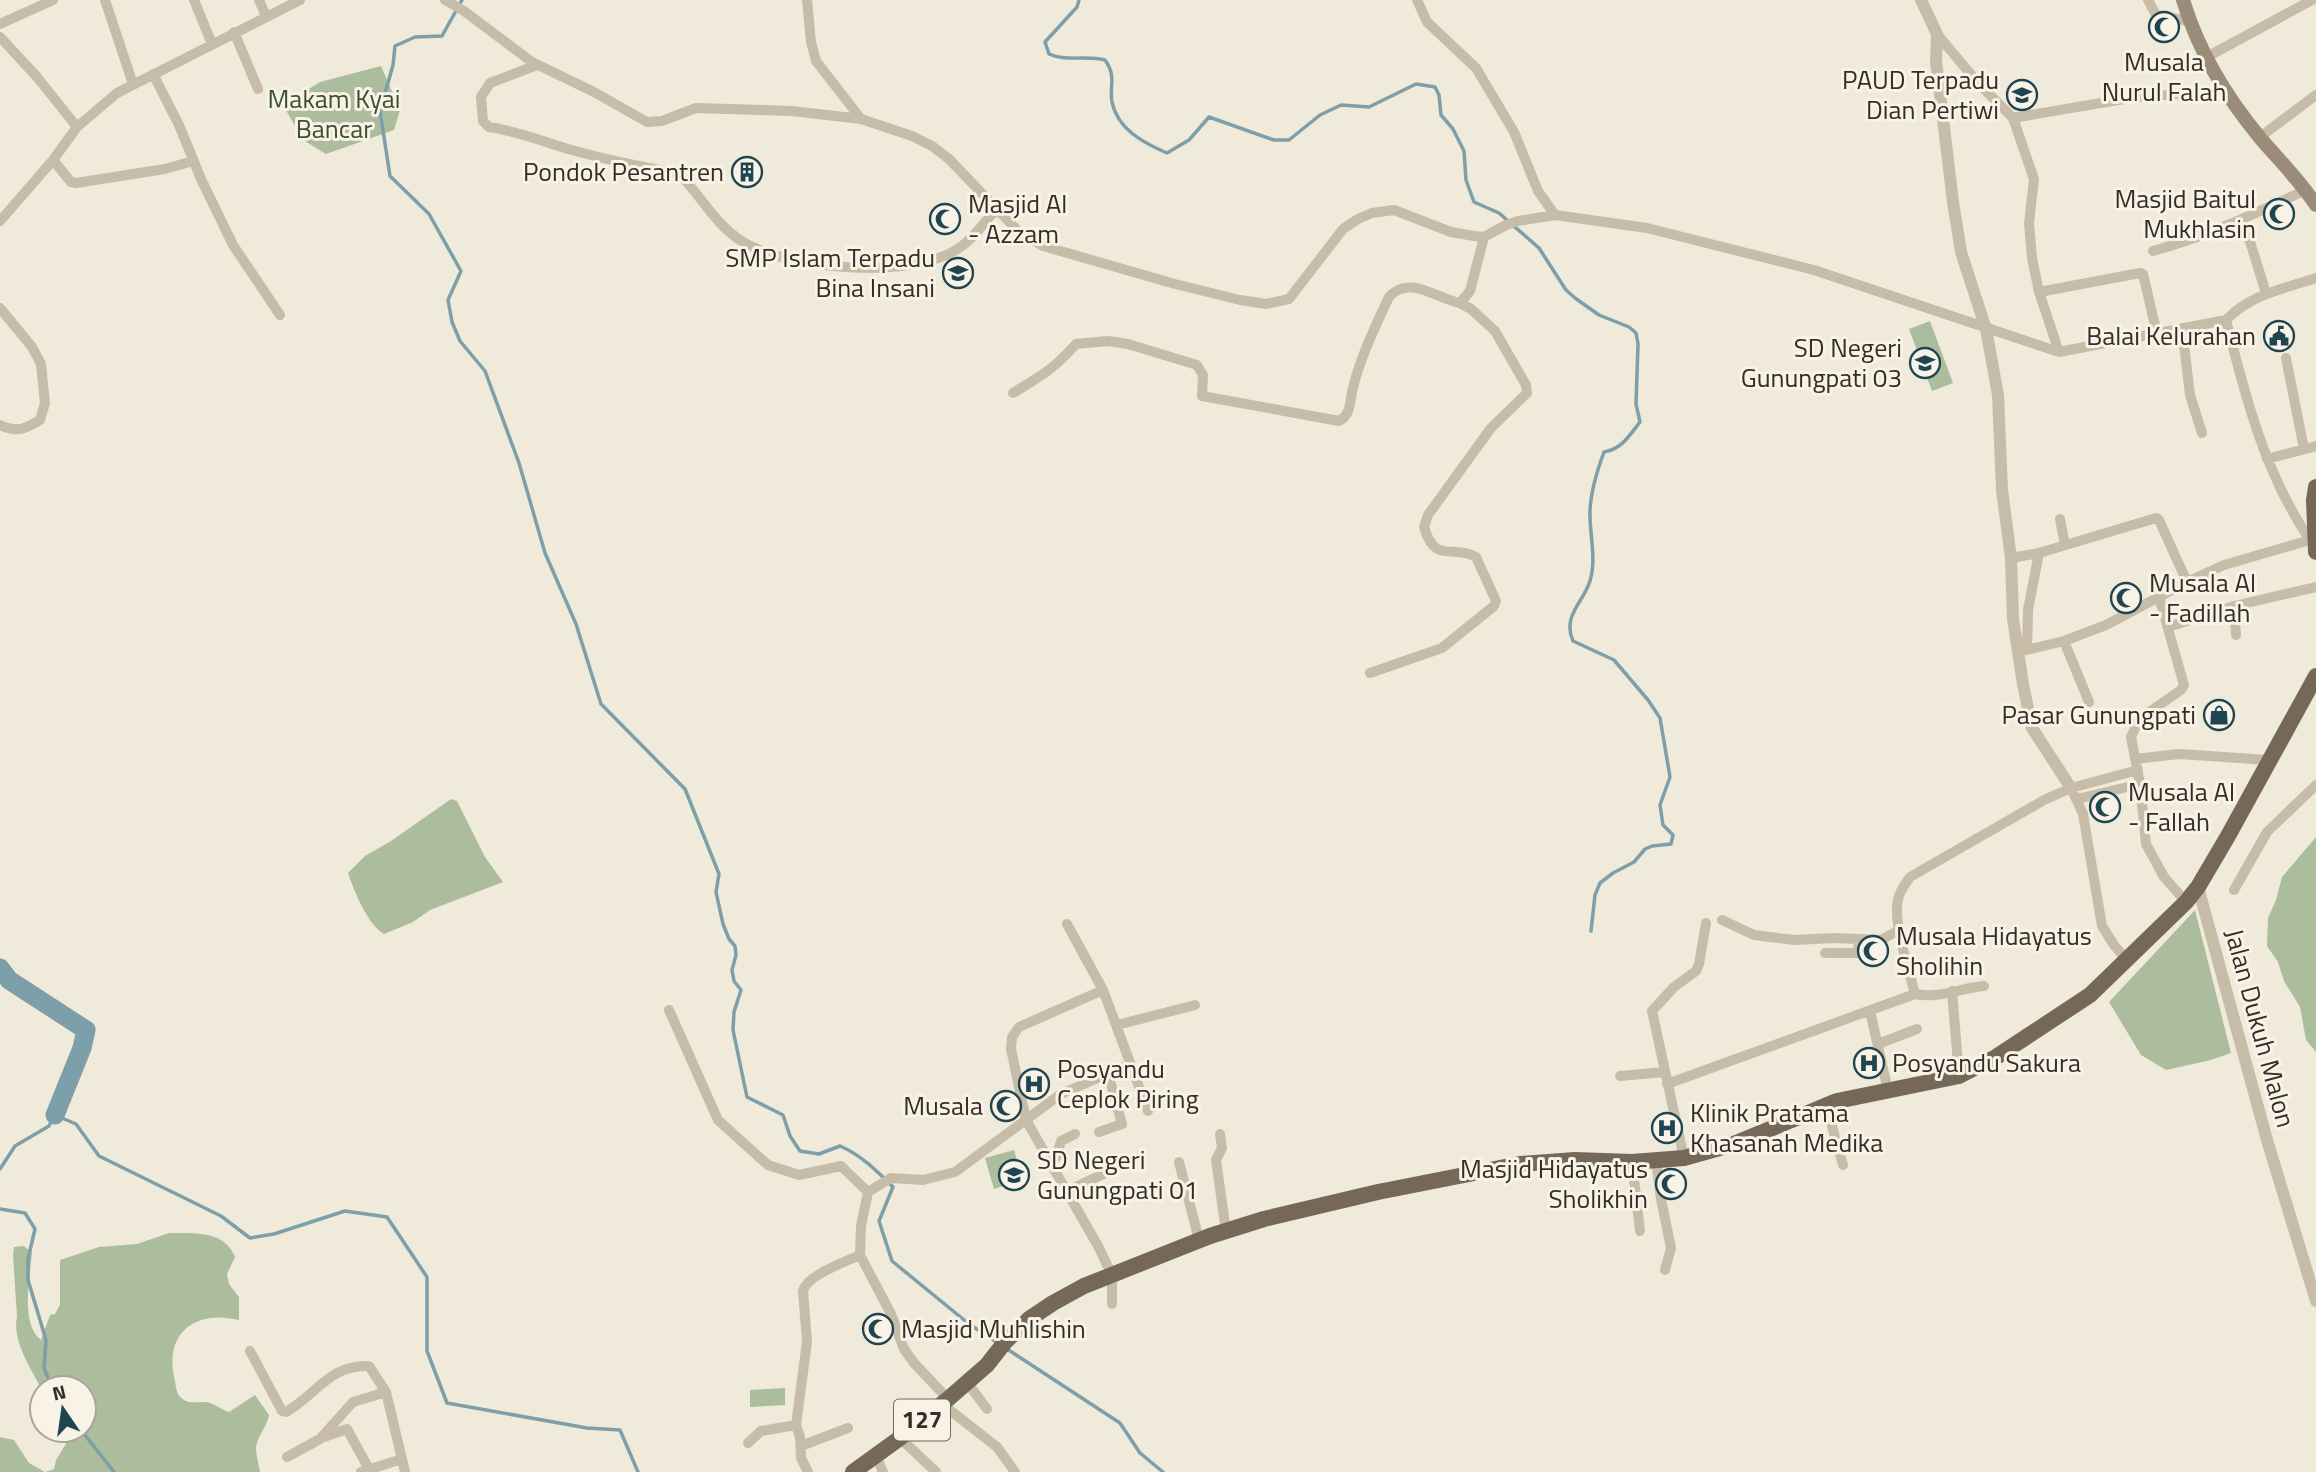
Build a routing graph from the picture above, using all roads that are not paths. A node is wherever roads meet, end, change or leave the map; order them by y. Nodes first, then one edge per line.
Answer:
1 (53, 0) edge
2 (105, 0) edge
3 (194, 0) edge
4 (258, 0) edge
5 (300, 0) edge
6 (807, 0) edge
7 (1417, 0) edge
8 (1921, 0) edge
9 (2148, 0) edge
10 (2183, 0) edge
11 (2312, 0) edge
12 (455, 6) edge
13 (266, 16) junction
14 (2189, 21) junction
15 (0, 24) edge
16 (234, 32) junction
17 (1937, 34) junction
18 (0, 37) edge
19 (212, 44) junction
20 (2204, 58) junction
21 (537, 65) junction
22 (153, 74) junction
23 (133, 84) junction
24 (258, 89) dead end
25 (2224, 90) junction
26 (2316, 95) edge
27 (2013, 118) junction
28 (861, 119) junction
29 (77, 127) junction
30 (2260, 137) junction
31 (53, 160) junction
32 (193, 161) junction
33 (2306, 190) junction
34 (2316, 204) edge
35 (996, 209) junction
36 (1555, 215) junction
37 (2243, 219) junction
38 (0, 220) edge
39 (1484, 237) junction
40 (2153, 251) dead end
41 (2316, 278) edge
42 (2039, 292) junction
43 (2266, 293) junction
44 (1460, 303) junction
45 (0, 308) edge
46 (280, 315) dead end
47 (2226, 320) junction
48 (2182, 328) junction
49 (1986, 329) junction
50 (2157, 334) junction
51 (2059, 352) junction
52 (2286, 358) dead end
53 (1013, 393) dead end
54 (0, 425) edge
55 (2202, 433) dead end
56 (2316, 446) edge
57 (2304, 449) junction
58 (2267, 459) junction
59 (2316, 487) edge
60 (2060, 519) dead end
61 (2314, 542) edge
62 (2065, 545) junction
63 (2039, 553) junction
64 (2011, 558) junction
65 (2187, 582) junction
66 (2316, 587) edge
67 (2159, 597) junction
68 (2234, 606) junction
69 (2168, 627) junction
70 (2236, 635) dead end
71 (2064, 641) junction
72 (2023, 651) junction
73 (1370, 673) dead end
74 (2316, 676) edge
75 (2089, 702) dead end
76 (2270, 760) junction
77 (2137, 764) junction
78 (2140, 784) junction
79 (2316, 785) edge
80 (2074, 794) junction
81 (2198, 887) junction
82 (2234, 891) dead end
83 (2186, 902) junction
84 (1722, 920) dead end
85 (1706, 923) dead end
86 (1067, 924) dead end
87 (1899, 930) junction
88 (1859, 939) junction
89 (1825, 954) dead end
90 (2127, 960) junction
91 (1984, 986) dead end
92 (1103, 990) junction
93 (1952, 991) junction
94 (1915, 994) junction
95 (1195, 1005) dead end
96 (669, 1010) dead end
97 (1870, 1011) junction
98 (1117, 1025) junction
99 (1917, 1029) dead end
100 (1878, 1044) junction
101 (1130, 1064) junction
102 (1665, 1072) junction
103 (1108, 1073) junction
104 (1620, 1076) dead end
105 (1959, 1076) junction
106 (1667, 1084) junction
107 (1888, 1091) junction
108 (1826, 1105) junction
109 (1148, 1111) dead end
110 (1026, 1120) junction
111 (1099, 1132) dead end
112 (1074, 1134) dead end
113 (1220, 1134) dead end
114 (1684, 1158) junction
115 (1656, 1160) junction
116 (1179, 1161) dead end
117 (1050, 1163) junction
118 (1632, 1163) junction
119 (1843, 1165) dead end
120 (1110, 1171) dead end
121 (1067, 1191) junction
122 (868, 1192) junction
123 (1226, 1231) junction
124 (1640, 1231) dead end
125 (1199, 1240) junction
126 (860, 1255) junction
127 (1665, 1270) dead end
128 (1112, 1275) junction
129 (2316, 1301) edge
130 (1112, 1304) dead end
131 (250, 1351) dead end
132 (966, 1381) junction
133 (386, 1392) junction
134 (945, 1401) junction
135 (987, 1409) dead end
136 (796, 1425) junction
137 (848, 1428) dead end
138 (900, 1438) junction
139 (320, 1439) junction
140 (748, 1443) dead end
141 (801, 1446) junction
142 (876, 1456) junction
143 (287, 1457) dead end
144 (402, 1459) junction
145 (365, 1470) edge
146 (405, 1472) edge
147 (808, 1472) edge
148 (853, 1472) edge
149 (883, 1472) edge
150 (936, 1472) edge
151 (1015, 1472) edge

1 - 15 street
2 - 23 street
3 - 19 street
4 - 13 street
5 - 13 street
6 - 28 street
7 - 36 street
8 - 17 street
9 - 14 street
10 - 14 main road
11 - 20 street
12 - 21 street
13 - 16 street
14 - 20 main road
16 - 19 street
16 - 24 street
17 - 27 street
17 - 49 street
18 - 29 street
19 - 22 street
20 - 25 main road
21 - 28 street
21 - 35 street
22 - 23 street
22 - 32 street
23 - 29 street
25 - 27 street
25 - 30 main road
26 - 30 street
27 - 42 street
28 - 35 street
29 - 31 street
30 - 33 main road
31 - 32 street
31 - 38 street
32 - 46 street
33 - 34 main road
33 - 37 street
35 - 39 street
36 - 39 street
36 - 49 street
37 - 40 street
37 - 43 street
39 - 44 street
41 - 43 street
42 - 50 street
42 - 51 street
43 - 47 street
44 - 53 street
44 - 73 street
45 - 54 street
47 - 48 street
47 - 58 street
48 - 50 street
48 - 55 street
49 - 51 street
49 - 64 street
50 - 51 street
52 - 57 street
56 - 57 street
57 - 58 street
58 - 61 street
59 - 61 main road
60 - 62 street
61 - 65 street
62 - 63 street
62 - 65 street
63 - 64 street
63 - 72 street
64 - 72 street
65 - 67 street
66 - 68 street
67 - 69 street
67 - 71 street
68 - 69 street
68 - 70 street
69 - 77 street
71 - 72 street
71 - 75 street
72 - 80 street
74 - 76 main road, 127
76 - 77 street
76 - 81 main road, 127
77 - 78 street
77 - 80 street
78 - 80 street
78 - 83 street
79 - 82 street
80 - 87 street
80 - 90 street
81 - 83 main road, 127
81 - 129 street, Jalan Dukuh Malon
83 - 90 main road, 127
84 - 88 street
85 - 102 street
86 - 92 street
87 - 88 street
87 - 94 street
88 - 89 street
90 - 105 main road, 127
91 - 93 street
92 - 98 street
92 - 110 street
93 - 94 street
93 - 105 street
94 - 97 street
95 - 98 street
96 - 122 street
97 - 100 street
97 - 106 street
98 - 101 street
99 - 100 street
100 - 107 street
101 - 103 street
101 - 109 street
102 - 104 street
102 - 106 street
103 - 110 street
103 - 111 street
105 - 107 main road, 127
106 - 114 street
107 - 108 main road, 127
108 - 114 main road, 127
108 - 119 street
110 - 117 street
110 - 122 street
112 - 117 street
113 - 123 street
114 - 115 main road, 127
115 - 118 main road, 127
115 - 127 street
116 - 125 street
117 - 121 street
118 - 123 main road, 127
118 - 124 street
120 - 121 street
121 - 128 street
122 - 126 street
123 - 125 main road, 127
125 - 128 main road, 127
126 - 134 street
126 - 136 street
128 - 130 street
128 - 132 main road, 127
131 - 133 street
132 - 134 main road, 127
132 - 135 street
133 - 139 street
133 - 144 street
134 - 138 main road, 127
134 - 151 street
136 - 140 street
136 - 141 street
137 - 141 street
138 - 142 main road, 127
138 - 150 street
139 - 143 street
139 - 145 street
141 - 147 street
142 - 148 main road, 127
142 - 149 street
144 - 145 street
144 - 146 street

